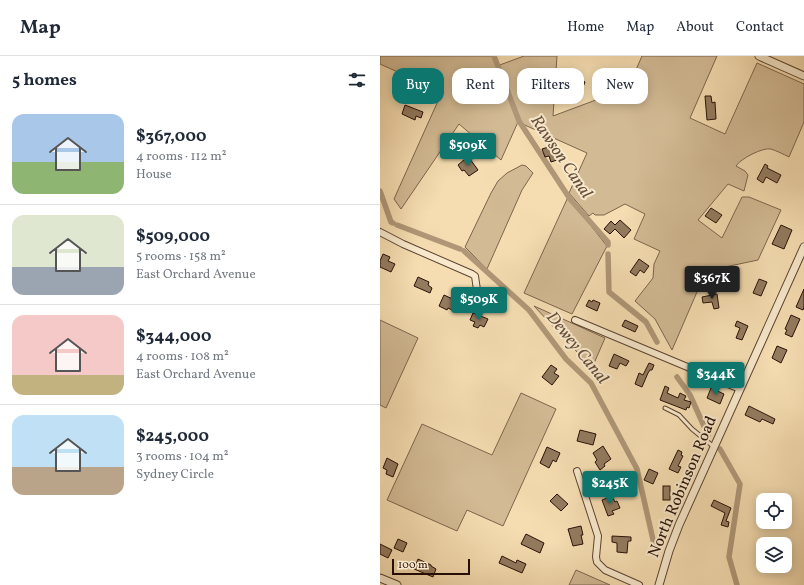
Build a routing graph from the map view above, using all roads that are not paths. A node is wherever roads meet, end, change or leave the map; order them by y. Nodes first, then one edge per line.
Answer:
1 (758, 56) edge
2 (804, 76) edge
3 (380, 232) edge
4 (804, 247) edge
5 (477, 290) dead end
6 (575, 320) dead end
7 (740, 389) junction
8 (665, 408) dead end
9 (714, 447) junction
10 (577, 471) dead end
11 (380, 578) edge
12 (397, 585) edge
13 (639, 585) edge
14 (658, 585) edge

1 - 2 street
3 - 5 street
4 - 7 street, North Robinson Road
6 - 7 street
7 - 9 street, North Robinson Road
8 - 9 lane
9 - 14 street, North Robinson Road
10 - 13 street
11 - 12 street

